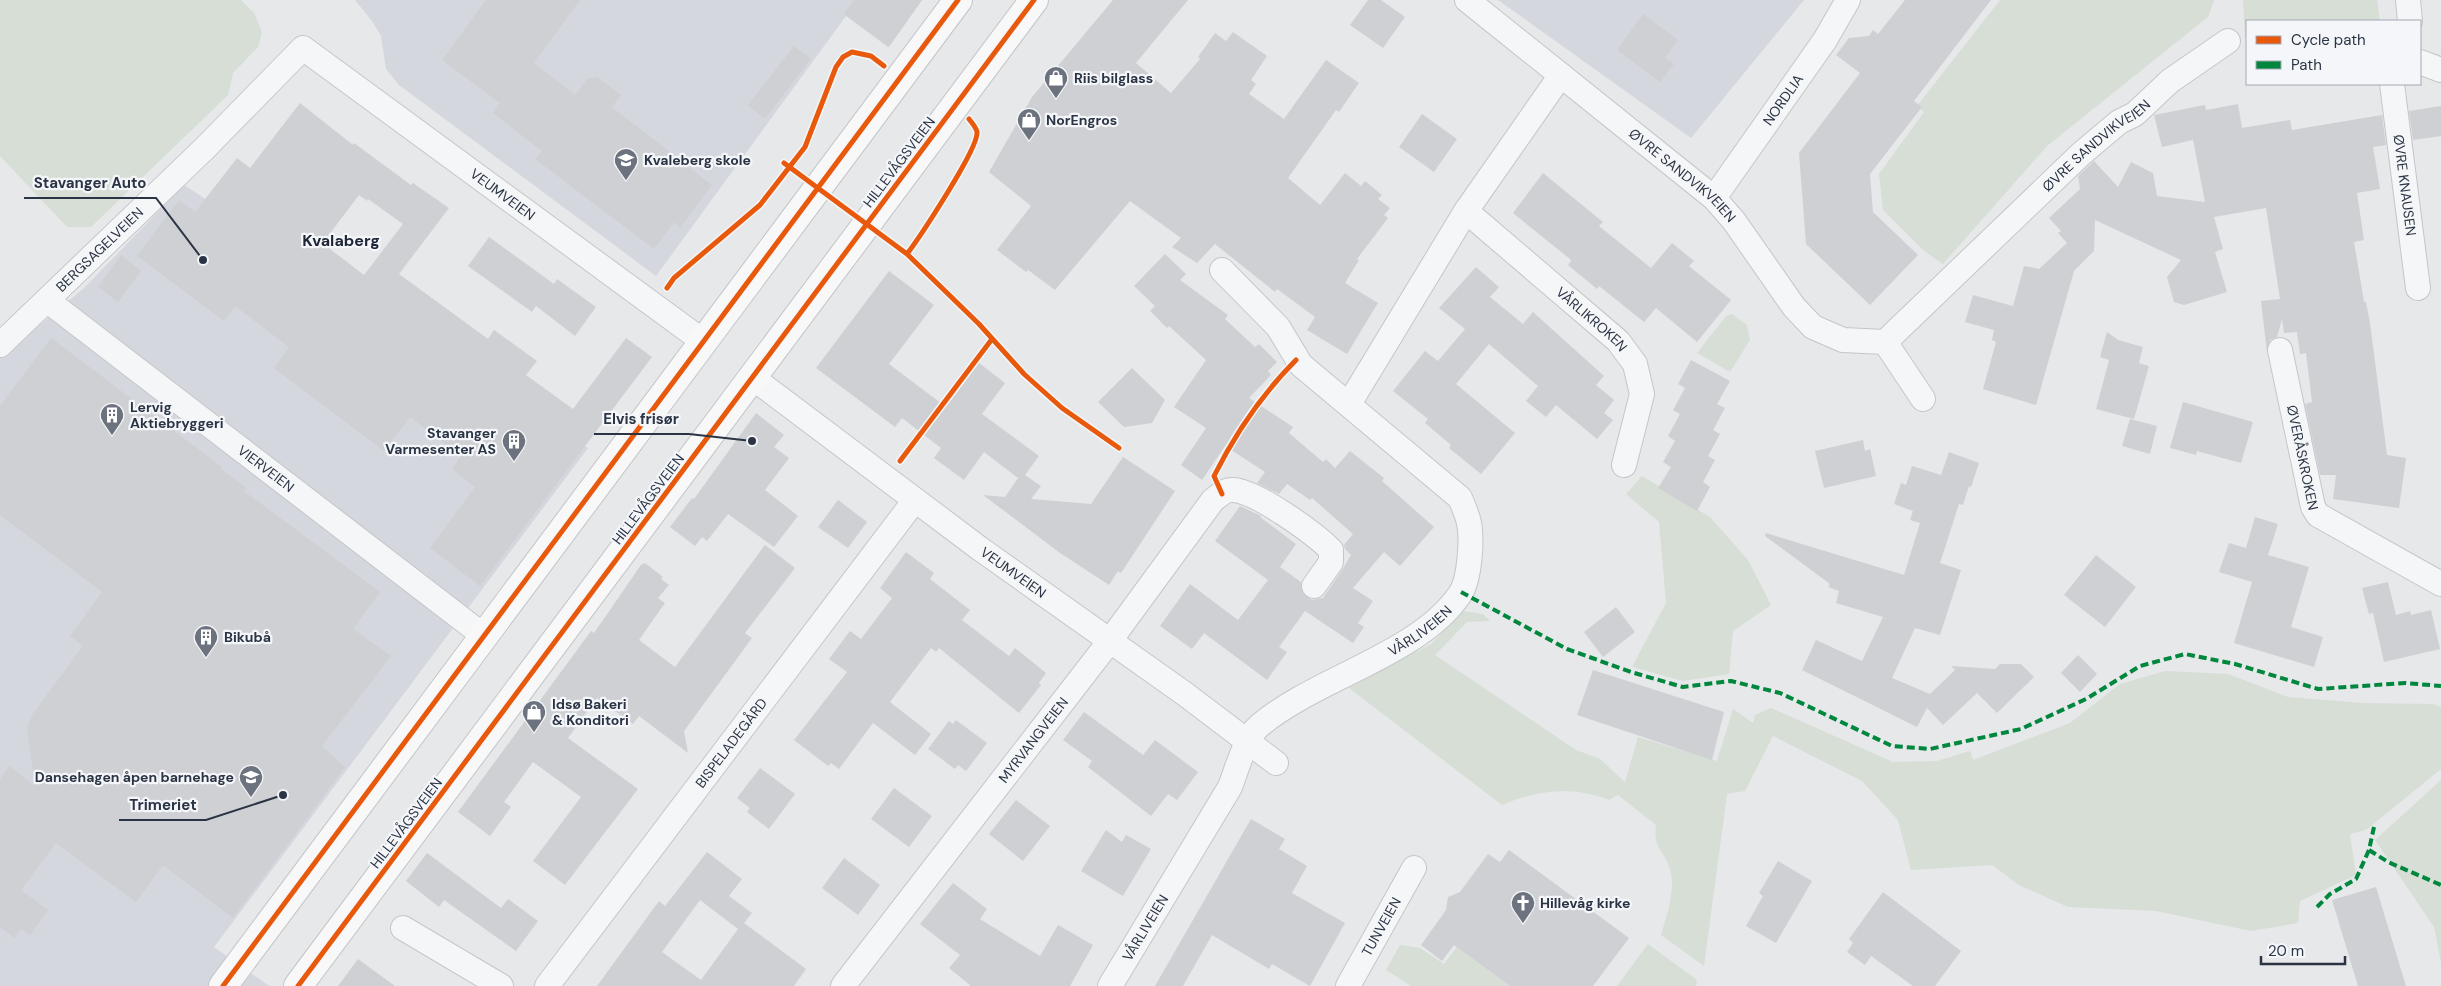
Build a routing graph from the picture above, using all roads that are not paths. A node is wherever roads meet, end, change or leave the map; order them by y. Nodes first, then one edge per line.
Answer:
1 (958, 0) edge
2 (1034, 0) edge
3 (1467, 0) edge
4 (1848, 0) edge
5 (2408, 0) edge
6 (2410, 20) edge
7 (2228, 41) dead end
8 (303, 48) joint
9 (2421, 62) edge
10 (2441, 70) edge
11 (1562, 75) junction
12 (2392, 85) edge
13 (1714, 198) junction
14 (1466, 211) junction
15 (1222, 270) dead end
16 (2418, 288) dead end
17 (48, 301) junction
18 (704, 342) junction
19 (1885, 342) junction
20 (0, 345) edge
21 (2280, 350) dead end
22 (752, 378) junction
23 (1923, 399) dead end
24 (1349, 404) junction
25 (1624, 465) dead end
26 (914, 500) junction
27 (2441, 584) edge
28 (1314, 586) dead end
29 (484, 636) junction
30 (1110, 642) junction
31 (1247, 740) junction
32 (1276, 763) dead end
33 (1414, 868) dead end
34 (403, 928) dead end
35 (223, 986) edge
36 (298, 986) edge
37 (501, 986) edge
38 (547, 986) edge
39 (843, 986) edge
40 (1110, 986) edge
41 (1348, 986) edge

1 - 18 main road
2 - 22 main road, HILLEVÅGSVEIEN
3 - 11 street, ØVRE SANDVIKVEIEN
4 - 13 street, NORDLIA
5 - 6 street
7 - 19 street, ØVRE SANDVIKVEIEN
8 - 17 street, BERGSAGELVEIEN
8 - 18 street, VEUMVEIEN
9 - 10 street
11 - 13 street, ØVRE SANDVIKVEIEN
11 - 14 street
12 - 16 street, ØVRE KNAUSEN
13 - 19 street, ØVRE SANDVIKVEIEN
14 - 24 street
14 - 25 street, VÅRLIKROKEN
15 - 24 street, VÅRLIVEIEN
17 - 20 street, BERGSAGELVEIEN
17 - 29 street, VIERVEIEN
18 - 29 main road
19 - 23 street
21 - 27 street, ØVERÅSKROKEN
22 - 26 street, VEUMVEIEN
22 - 36 main road, HILLEVÅGSVEIEN
24 - 31 street, VÅRLIVEIEN
26 - 30 street, VEUMVEIEN
26 - 38 street, BISPELADEGÅRD
28 - 30 street, MYRVANGVEIEN
29 - 35 main road
30 - 31 street, VEUMVEIEN
30 - 39 street, MYRVANGVEIEN
31 - 32 street, VEUMVEIEN
31 - 40 street, VÅRLIVEIEN
33 - 41 street, TUNVEIEN
34 - 37 street

